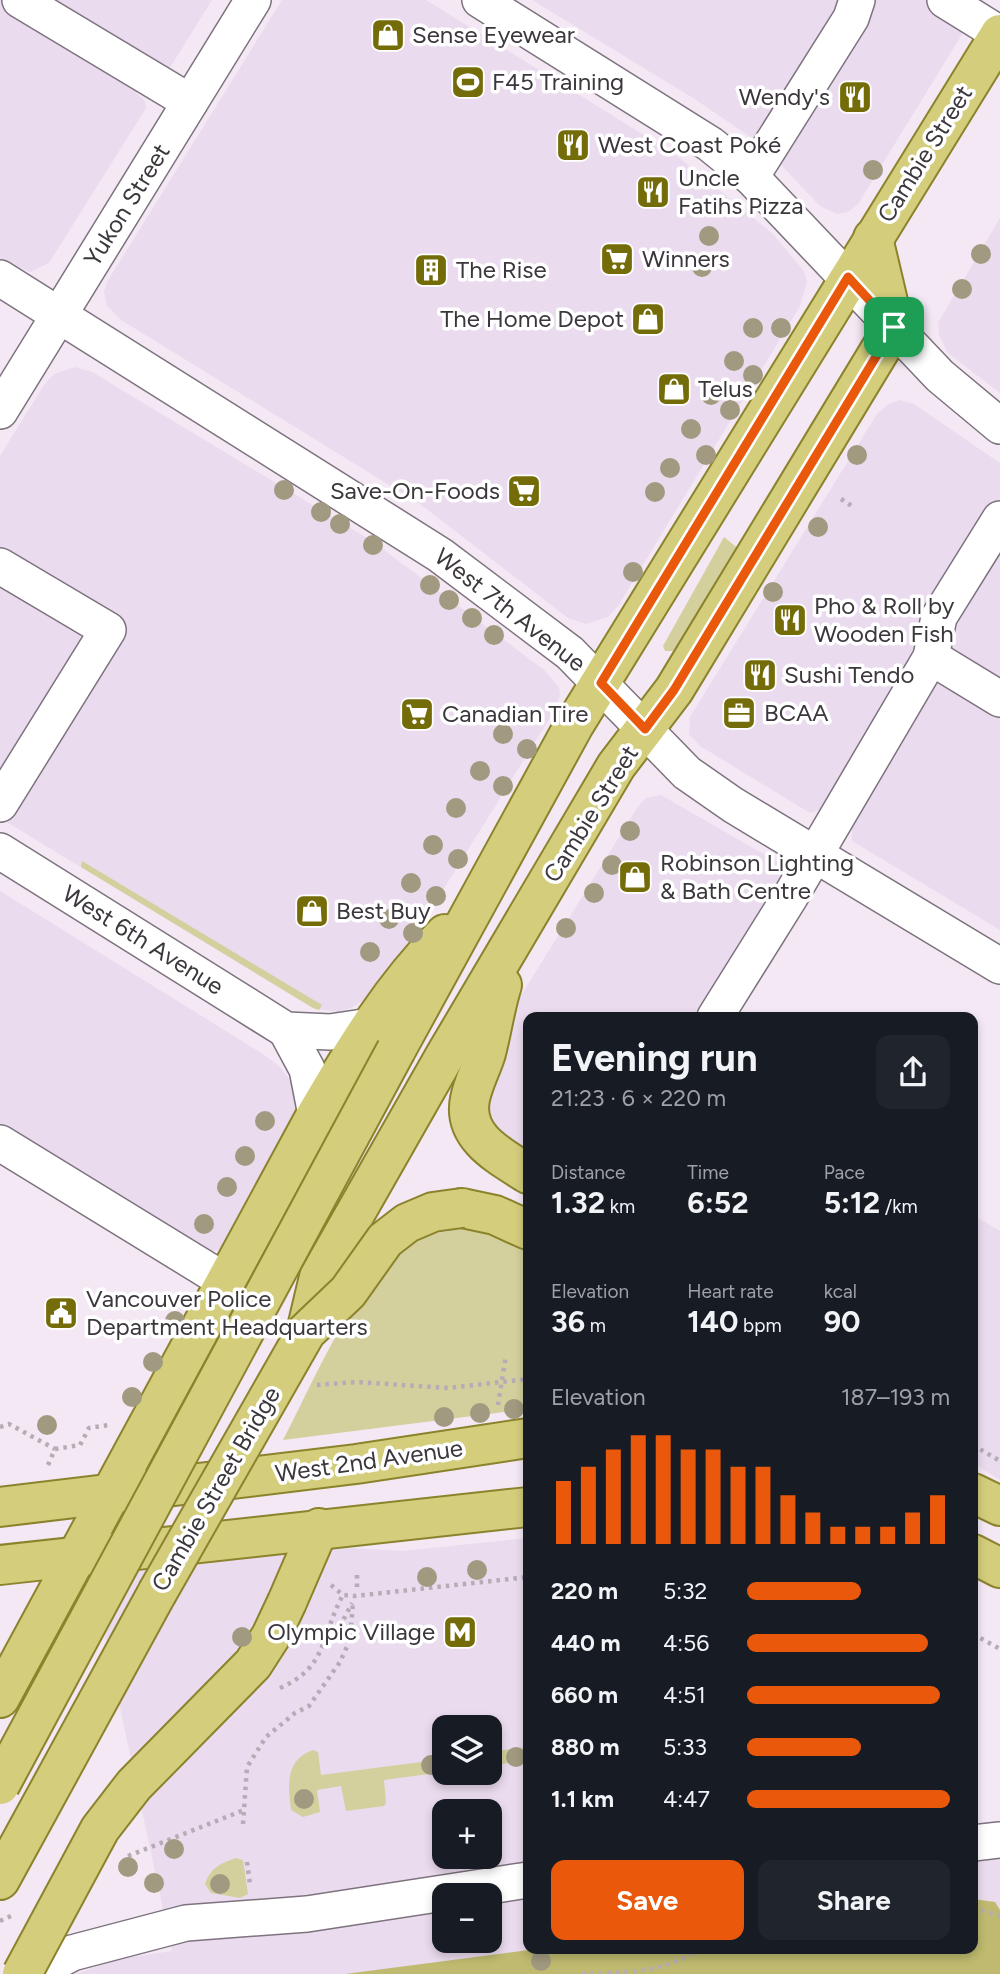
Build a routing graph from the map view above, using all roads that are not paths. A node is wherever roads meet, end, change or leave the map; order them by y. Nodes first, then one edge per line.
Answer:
1 (20, 0) edge
2 (253, 0) edge
3 (480, 0) edge
4 (857, 0) edge
5 (945, 0) edge
6 (1000, 34) edge
7 (190, 102) junction
8 (751, 177) junction
9 (873, 238) junction
10 (848, 277) junction
11 (0, 278) edge
12 (60, 314) junction
13 (894, 327) junction
14 (0, 411) edge
15 (1000, 426) edge
16 (1000, 519) edge
17 (0, 566) edge
18 (931, 657) junction
19 (601, 683) junction
20 (1000, 699) edge
21 (645, 729) junction
22 (0, 804) edge
23 (0, 851) edge
24 (815, 855) junction
25 (514, 940) junction
26 (1000, 966) edge
27 (718, 1012) edge
28 (286, 1030) junction
29 (383, 1038) junction
30 (423, 1096) joint
31 (316, 1115) junction
32 (0, 1143) edge
33 (523, 1171) edge
34 (523, 1228) edge
35 (225, 1281) junction
36 (306, 1332) junction
37 (523, 1439) edge
38 (110, 1493) junction
39 (978, 1495) edge
40 (1000, 1506) edge
41 (0, 1507) edge
42 (523, 1508) edge
43 (319, 1528) junction
44 (78, 1556) junction
45 (978, 1557) edge
46 (0, 1564) edge
47 (1000, 1568) edge
48 (1, 1691) edge
49 (0, 1785) edge
50 (1000, 1840) edge
51 (978, 1842) edge
52 (0, 1880) edge
53 (523, 1881) edge
54 (22, 1974) edge
55 (33, 1974) edge

1 - 7 street
2 - 7 street, Yukon Street
3 - 8 street
4 - 8 street
5 - 6 street
6 - 9 main road, Cambie Street
7 - 12 street, Yukon Street
8 - 10 street
9 - 10 main road, Cambie Street
9 - 13 main road, Cambie Street
10 - 13 street
10 - 19 main road, Cambie Street
11 - 12 street, West 7th Avenue
12 - 14 street, Yukon Street
12 - 19 street, West 7th Avenue
13 - 15 street
13 - 21 main road, Cambie Street
16 - 18 street
17 - 22 street
18 - 20 street
18 - 24 street
19 - 21 street, West 7th Avenue
19 - 29 main road, Cambie Street
21 - 24 street, West 7th Avenue
21 - 25 main road, Cambie Street
23 - 28 street, West 6th Avenue
24 - 26 street, West 7th Avenue
24 - 27 street
25 - 30 main road, Cambie Street
25 - 33 main road
28 - 29 street, West 6th Avenue
28 - 31 street, West 6th Avenue
29 - 31 main road
29 - 49 main road, Cambie Street Bridge, bridge
30 - 36 main road, Cambie Street Bridge
31 - 35 main road
32 - 35 street
34 - 36 main road, bridge
35 - 38 main road
36 - 52 main road, Cambie Street Bridge, bridge
37 - 38 main road, West 2nd Avenue
38 - 41 main road, West 2nd Avenue
38 - 44 main road
39 - 40 main road
42 - 43 main road
43 - 44 main road
43 - 54 main road, bridge
44 - 46 main road
44 - 48 main road
45 - 47 main road
50 - 51 street
53 - 55 street

